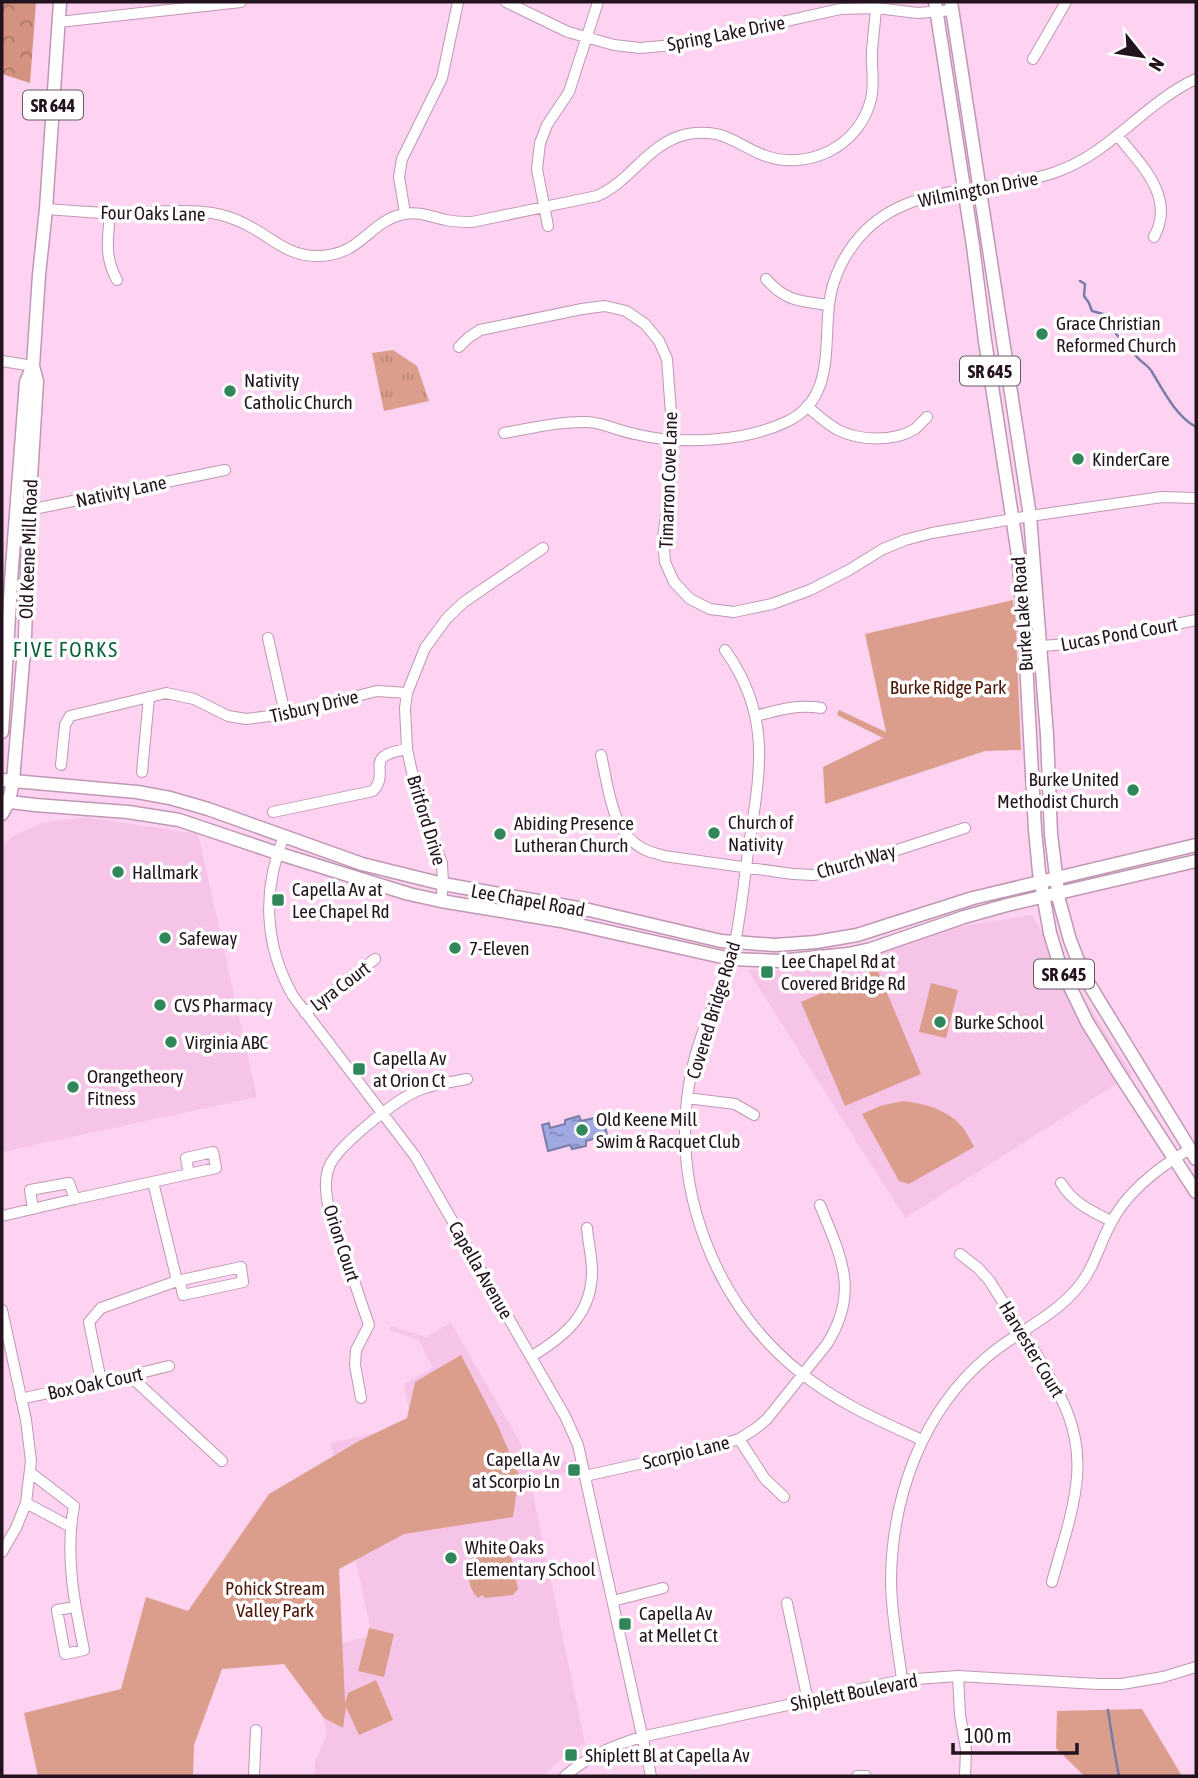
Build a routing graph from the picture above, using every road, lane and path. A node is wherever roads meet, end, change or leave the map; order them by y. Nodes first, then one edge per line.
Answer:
1 (60, 2) edge
2 (241, 2) edge
3 (458, 2) edge
4 (506, 2) edge
5 (598, 2) edge
6 (1066, 2) edge
7 (952, 6) edge
8 (936, 7) edge
9 (876, 9) junction
10 (59, 22) junction
11 (587, 38) junction
12 (1033, 60) dead end
13 (1196, 79) edge
14 (1118, 136) junction
15 (981, 188) junction
16 (964, 190) junction
17 (544, 208) junction
18 (46, 209) junction
19 (110, 213) junction
20 (405, 214) junction
21 (548, 226) dead end
22 (1154, 237) dead end
23 (766, 279) dead end
24 (117, 280) dead end
25 (829, 305) junction
26 (459, 347) dead end
27 (2, 361) edge
28 (33, 366) junction
29 (807, 406) junction
30 (927, 417) dead end
31 (504, 433) dead end
32 (673, 440) junction
33 (225, 470) dead end
34 (1196, 498) edge
35 (23, 511) junction
36 (1030, 516) junction
37 (1013, 520) junction
38 (543, 548) dead end
39 (1196, 620) edge
40 (268, 638) dead end
41 (1041, 646) junction
42 (725, 650) dead end
43 (407, 693) junction
44 (149, 697) junction
45 (821, 708) dead end
46 (285, 714) junction
47 (756, 716) junction
48 (2, 732) edge
49 (407, 749) junction
50 (601, 755) dead end
51 (61, 765) dead end
52 (142, 772) dead end
53 (8, 781) edge
54 (5, 801) edge
55 (273, 812) dead end
56 (2, 814) edge
57 (965, 828) dead end
58 (284, 836) junction
59 (1196, 845) edge
60 (277, 853) junction
61 (1196, 862) edge
62 (746, 867) junction
63 (1057, 878) junction
64 (1041, 881) junction
65 (443, 884) junction
66 (1058, 893) junction
67 (1044, 897) junction
68 (441, 901) junction
69 (735, 943) junction
70 (376, 959) dead end
71 (731, 959) junction
72 (305, 1013) junction
73 (467, 1079) dead end
74 (687, 1098) junction
75 (383, 1114) junction
76 (754, 1115) dead end
77 (1193, 1154) edge
78 (1173, 1158) junction
79 (190, 1174) dead end
80 (153, 1182) junction
81 (1061, 1183) dead end
82 (1196, 1192) edge
83 (75, 1199) junction
84 (820, 1205) dead end
85 (33, 1209) junction
86 (2, 1216) edge
87 (1111, 1222) junction
88 (587, 1228) dead end
89 (960, 1254) dead end
90 (178, 1281) junction
91 (2, 1310) edge
92 (1023, 1332) junction
93 (532, 1356) junction
94 (169, 1366) dead end
95 (802, 1374) junction
96 (130, 1376) junction
97 (101, 1381) junction
98 (361, 1398) dead end
99 (21, 1399) junction
100 (739, 1440) junction
101 (922, 1440) junction
102 (222, 1461) dead end
103 (30, 1473) junction
104 (585, 1476) junction
105 (785, 1497) dead end
106 (26, 1503) junction
107 (71, 1527) junction
108 (2, 1552) edge
109 (1052, 1582) dead end
110 (663, 1588) dead end
111 (613, 1601) junction
112 (787, 1603) dead end
113 (75, 1607) junction
114 (1196, 1667) edge
115 (958, 1676) junction
116 (902, 1680) junction
117 (808, 1700) junction
118 (256, 1730) dead end
119 (641, 1737) junction
120 (254, 1776) edge
121 (565, 1776) edge
122 (651, 1776) edge
123 (857, 1776) edge
124 (866, 1776) edge
125 (965, 1776) edge

1 - 10 main road, Old Keene Mill Road / SR 644
2 - 10 street
3 - 20 street
4 - 11 street, Spring Lake Drive
5 - 11 street
6 - 12 street
7 - 8 street, Spring Lake Drive
7 - 15 main road, Burke Lake Road / SR 645
8 - 9 street, Spring Lake Drive
8 - 16 main road, Burke Lake Road / SR 645
9 - 11 street, Spring Lake Drive
9 - 17 street
10 - 18 main road, Old Keene Mill Road / SR 644
11 - 17 street
13 - 14 street, Wilmington Drive
14 - 15 street, Wilmington Drive
14 - 22 street
15 - 16 street, Wilmington Drive
15 - 36 main road, Burke Lake Road / SR 645
16 - 25 street, Wilmington Drive
16 - 37 main road, Burke Lake Road / SR 645
17 - 20 street
17 - 21 street
18 - 19 street, Four Oaks Lane
18 - 28 main road, Old Keene Mill Road / SR 644
19 - 20 street, Four Oaks Lane
19 - 24 street
23 - 25 street
25 - 29 street, Wilmington Drive
26 - 32 street, Timarron Cove Lane
27 - 28 street
28 - 35 main road, Old Keene Mill Road / SR 644
29 - 30 street
29 - 32 street
31 - 32 street
32 - 37 street, Timarron Cove Lane
33 - 35 street, Nativity Lane
34 - 36 street, Timarron Cove Lane
35 - 48 main road, Old Keene Mill Road / SR 644
35 - 53 main road, Old Keene Mill Road / SR 644
36 - 37 street, Timarron Cove Lane
36 - 41 main road, Burke Lake Road / SR 645
37 - 64 main road, Burke Lake Road / SR 645
38 - 43 street, Britford Drive
39 - 41 street, Lucas Pond Court
40 - 46 street
41 - 63 main road, Burke Lake Road / SR 645
42 - 47 street, Covered Bridge Road
43 - 46 street, Tisbury Drive
43 - 49 street, Britford Drive
44 - 46 street, Tisbury Drive
44 - 51 street, Tisbury Drive
44 - 52 street
45 - 47 street
47 - 62 street, Covered Bridge Road
49 - 55 street
49 - 65 street, Britford Drive
50 - 62 street, Church Way
53 - 54 main road, Old Keene Mill Road / SR 644
53 - 58 main road, Lee Chapel Road
54 - 56 main road, Old Keene Mill Road / SR 644
54 - 60 main road, Lee Chapel Road
57 - 62 street, Church Way
58 - 60 street, Capella Avenue
58 - 65 main road, Lee Chapel Road
59 - 63 main road, Lee Chapel Road
60 - 68 main road, Lee Chapel Road
60 - 72 street, Capella Avenue
61 - 66 main road, Lee Chapel Road
62 - 69 street, Covered Bridge Road
63 - 64 main road, Lee Chapel Road
63 - 66 main road, Burke Lake Road / SR 645
64 - 67 main road, Burke Lake Road / SR 645
64 - 69 main road, Lee Chapel Road
65 - 68 street, Britford Drive
65 - 69 main road, Lee Chapel Road
66 - 67 main road, Lee Chapel Road
66 - 77 main road, Burke Lake Road / SR 645
67 - 71 main road, Lee Chapel Road
67 - 78 main road, Burke Lake Road / SR 645
68 - 71 main road, Lee Chapel Road
69 - 71 street, Covered Bridge Road
70 - 72 street, Lyra Court
71 - 74 street, Covered Bridge Road
72 - 75 street, Capella Avenue
73 - 75 street, Orion Court
74 - 76 street
74 - 95 street, Covered Bridge Road
75 - 93 street, Capella Avenue
75 - 98 street, Orion Court
77 - 78 street
78 - 82 main road, Burke Lake Road / SR 645
78 - 87 street
79 - 80 street
80 - 83 street
80 - 90 street
81 - 87 street
83 - 85 street
83 - 85 street
84 - 95 street, Scorpio Lane
85 - 86 street
87 - 92 street
88 - 93 street
89 - 92 street, Harvester Court
90 - 90 street
90 - 97 street
91 - 99 street
92 - 101 street
92 - 109 street, Harvester Court
93 - 104 street, Capella Avenue
94 - 96 street, Box Oak Court
95 - 100 street, Scorpio Lane
95 - 101 street, Covered Bridge Road
96 - 97 street, Box Oak Court
96 - 102 street
97 - 99 street, Box Oak Court
99 - 103 street
100 - 104 street, Scorpio Lane
100 - 105 street
101 - 116 street
103 - 106 street
103 - 107 street
104 - 111 street, Capella Avenue
106 - 107 street
106 - 108 street
107 - 113 street
110 - 111 street
111 - 119 street, Capella Avenue
112 - 117 street
113 - 113 street
114 - 115 street, Shiplett Boulevard
115 - 116 street, Shiplett Boulevard
115 - 125 street
116 - 117 street, Shiplett Boulevard
117 - 119 street, Shiplett Boulevard
118 - 120 street
119 - 121 street, Shiplett Boulevard
119 - 122 street, Capella Avenue
123 - 124 street

